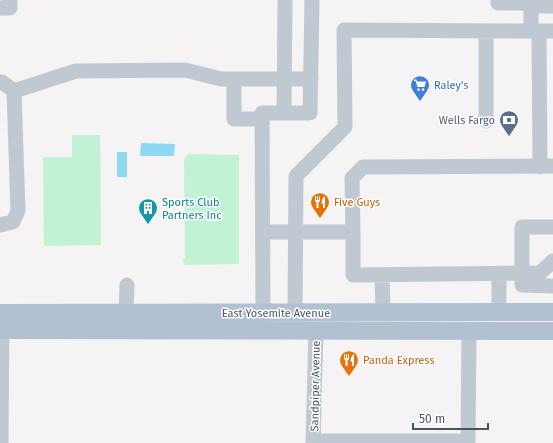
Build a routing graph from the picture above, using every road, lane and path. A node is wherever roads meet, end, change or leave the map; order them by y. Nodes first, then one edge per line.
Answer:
1 (10, 0) edge
2 (285, 0) edge
3 (312, 0) edge
4 (498, 0) edge
5 (531, 3) edge
6 (553, 6) edge
7 (0, 8) edge
8 (486, 31) junction
9 (541, 31) edge
10 (234, 79) junction
11 (284, 79) junction
12 (311, 79) junction
13 (0, 82) edge
14 (14, 91) junction
15 (284, 113) junction
16 (262, 119) junction
17 (486, 121) dead end
18 (546, 167) edge
19 (0, 225) edge
20 (553, 227) edge
21 (263, 232) junction
22 (295, 232) junction
23 (353, 232) junction
24 (553, 260) edge
25 (499, 274) junction
26 (522, 274) junction
27 (382, 275) junction
28 (127, 285) dead end
29 (553, 286) edge
30 (263, 312) junction
31 (295, 312) junction
32 (383, 312) junction
33 (499, 312) junction
34 (553, 312) edge
35 (1, 313) edge
36 (126, 313) junction
37 (1, 330) edge
38 (258, 330) junction
39 (316, 330) junction
40 (469, 331) junction
41 (553, 331) edge
42 (314, 442) edge
43 (468, 442) edge
44 (1, 443) edge

1 - 7 street
2 - 11 street
3 - 12 street
4 - 5 street
5 - 6 street
5 - 9 street
8 - 9 street
8 - 17 street
8 - 22 street
9 - 18 street
10 - 11 street
10 - 14 street
10 - 16 street
11 - 12 street
11 - 15 street
12 - 15 street
13 - 14 street
14 - 19 street
15 - 16 street
16 - 21 street
18 - 23 street
20 - 26 street
21 - 22 street
21 - 30 street
22 - 23 street
22 - 31 street
23 - 27 street
24 - 26 street
25 - 26 street
25 - 27 street
25 - 33 street
26 - 29 street
27 - 32 street
28 - 36 street
30 - 31 main road, East Yosemite Avenue
30 - 36 main road, East Yosemite Avenue
31 - 32 main road, East Yosemite Avenue
32 - 33 main road, East Yosemite Avenue
32 - 38 main road
33 - 34 main road, East Yosemite Avenue
35 - 36 main road, East Yosemite Avenue
35 - 37 street
37 - 38 main road, East Yosemite Avenue
37 - 44 street
38 - 39 main road, East Yosemite Avenue
39 - 40 main road, East Yosemite Avenue
39 - 42 street, Sandpiper Avenue
40 - 41 main road, East Yosemite Avenue
40 - 43 street
42 - 43 street

